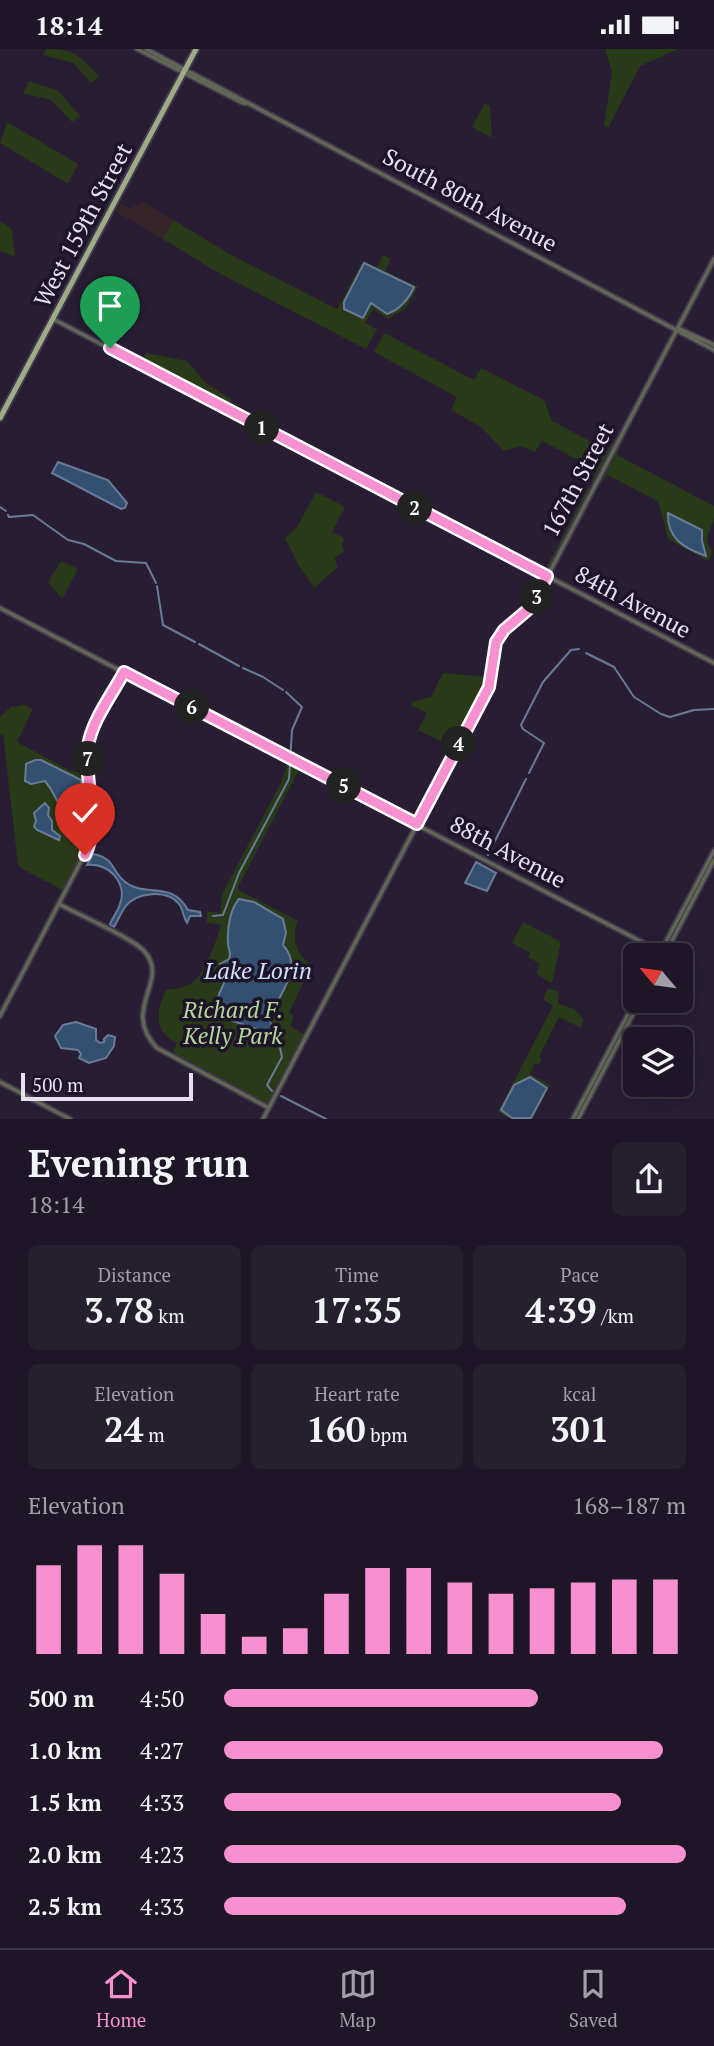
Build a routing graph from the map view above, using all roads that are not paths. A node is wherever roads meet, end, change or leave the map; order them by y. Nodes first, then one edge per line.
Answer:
1 (137, 49) edge
2 (146, 49) edge
3 (196, 49) edge
4 (184, 71) junction
5 (714, 259) edge
6 (53, 319) junction
7 (678, 329) junction
8 (714, 348) edge
9 (0, 418) edge
10 (547, 576) junction
11 (0, 608) edge
12 (714, 663) edge
13 (124, 672) junction
14 (417, 824) junction
15 (714, 851) edge
16 (714, 860) edge
17 (59, 905) junction
18 (641, 943) edge
19 (668, 943) edge
20 (668, 943) edge
21 (632, 1013) edge
22 (0, 1016) edge
23 (0, 1082) edge
24 (269, 1108) junction
25 (70, 1118) edge
26 (263, 1118) edge
27 (576, 1118) edge

1 - 4 street, South 80th Avenue
2 - 4 street, South 80th Avenue
3 - 4 main road, West 159th Street
4 - 6 main road, West 159th Street
4 - 7 street, South 80th Avenue
5 - 7 street, 167th Street
6 - 9 main road, West 159th Street
6 - 10 street, 84th Avenue
7 - 8 street, South 80th Avenue
7 - 10 street, 167th Street
10 - 12 street, 84th Avenue
10 - 14 street, 167th Street
11 - 13 street, 88th Avenue
13 - 14 street, 88th Avenue
13 - 17 street
14 - 18 street, 88th Avenue
14 - 24 street, 167th Street
15 - 19 street
16 - 20 street
17 - 22 street
17 - 24 street
21 - 27 street
23 - 25 street
24 - 26 street, 167th Street

